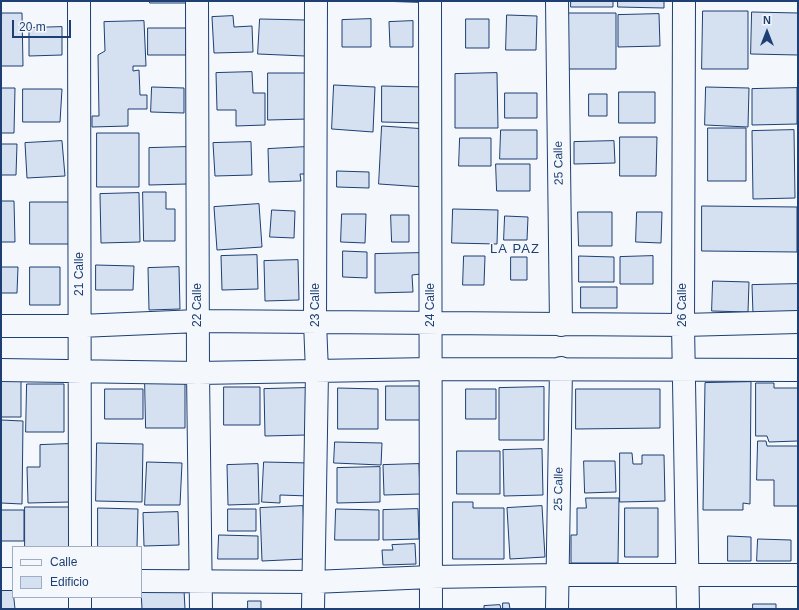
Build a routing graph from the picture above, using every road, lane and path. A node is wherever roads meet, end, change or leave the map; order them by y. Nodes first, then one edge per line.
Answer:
1 (79, 1) edge
2 (197, 1) edge
3 (316, 1) edge
4 (430, 1) edge
5 (557, 1) edge
6 (684, 1) edge
7 (198, 321) junction
8 (315, 322) junction
9 (798, 322) edge
10 (431, 323) junction
11 (561, 325) junction
12 (683, 325) junction
13 (1, 326) edge
14 (80, 326) junction
15 (561, 368) junction
16 (684, 368) junction
17 (431, 369) junction
18 (1, 370) edge
19 (81, 370) junction
20 (798, 370) edge
21 (317, 372) junction
22 (198, 373) junction
23 (80, 546) edge
24 (557, 575) junction
25 (687, 575) junction
26 (798, 575) edge
27 (431, 576) junction
28 (1, 579) edge
29 (12, 579) edge
30 (142, 581) edge
31 (201, 582) junction
32 (313, 582) junction
33 (80, 598) edge
34 (80, 609) edge
35 (201, 609) edge
36 (313, 609) edge
37 (431, 609) edge
38 (557, 609) edge
39 (688, 609) edge

1 - 14 street, 21 Calle
2 - 7 street, 22 Calle
3 - 8 street, 23 Calle
4 - 10 street, 24 Calle
5 - 11 street, 25 Calle
6 - 12 street, 26 Calle
7 - 8 street
7 - 14 street
7 - 22 street, 22 Calle
8 - 10 street
8 - 21 street, 23 Calle
9 - 12 street
10 - 11 street
10 - 17 street, 24 Calle
11 - 12 street
12 - 16 street, 26 Calle
13 - 14 street
14 - 19 street, 21 Calle
15 - 16 street
15 - 17 street
15 - 24 street, 25 Calle
16 - 20 street
16 - 25 street, 26 Calle
17 - 21 street
17 - 27 street, 24 Calle
18 - 19 street
19 - 22 street
19 - 23 street, 21 Calle
21 - 22 street
21 - 32 street, 23 Calle
22 - 31 street, 22 Calle
24 - 25 street
24 - 27 street
24 - 38 street, 25 Calle
25 - 26 street
25 - 39 street, 26 Calle
27 - 32 street
27 - 37 street, 24 Calle
28 - 29 street
30 - 31 street
31 - 32 street
31 - 35 street, 22 Calle
32 - 36 street, 23 Calle
33 - 34 street

